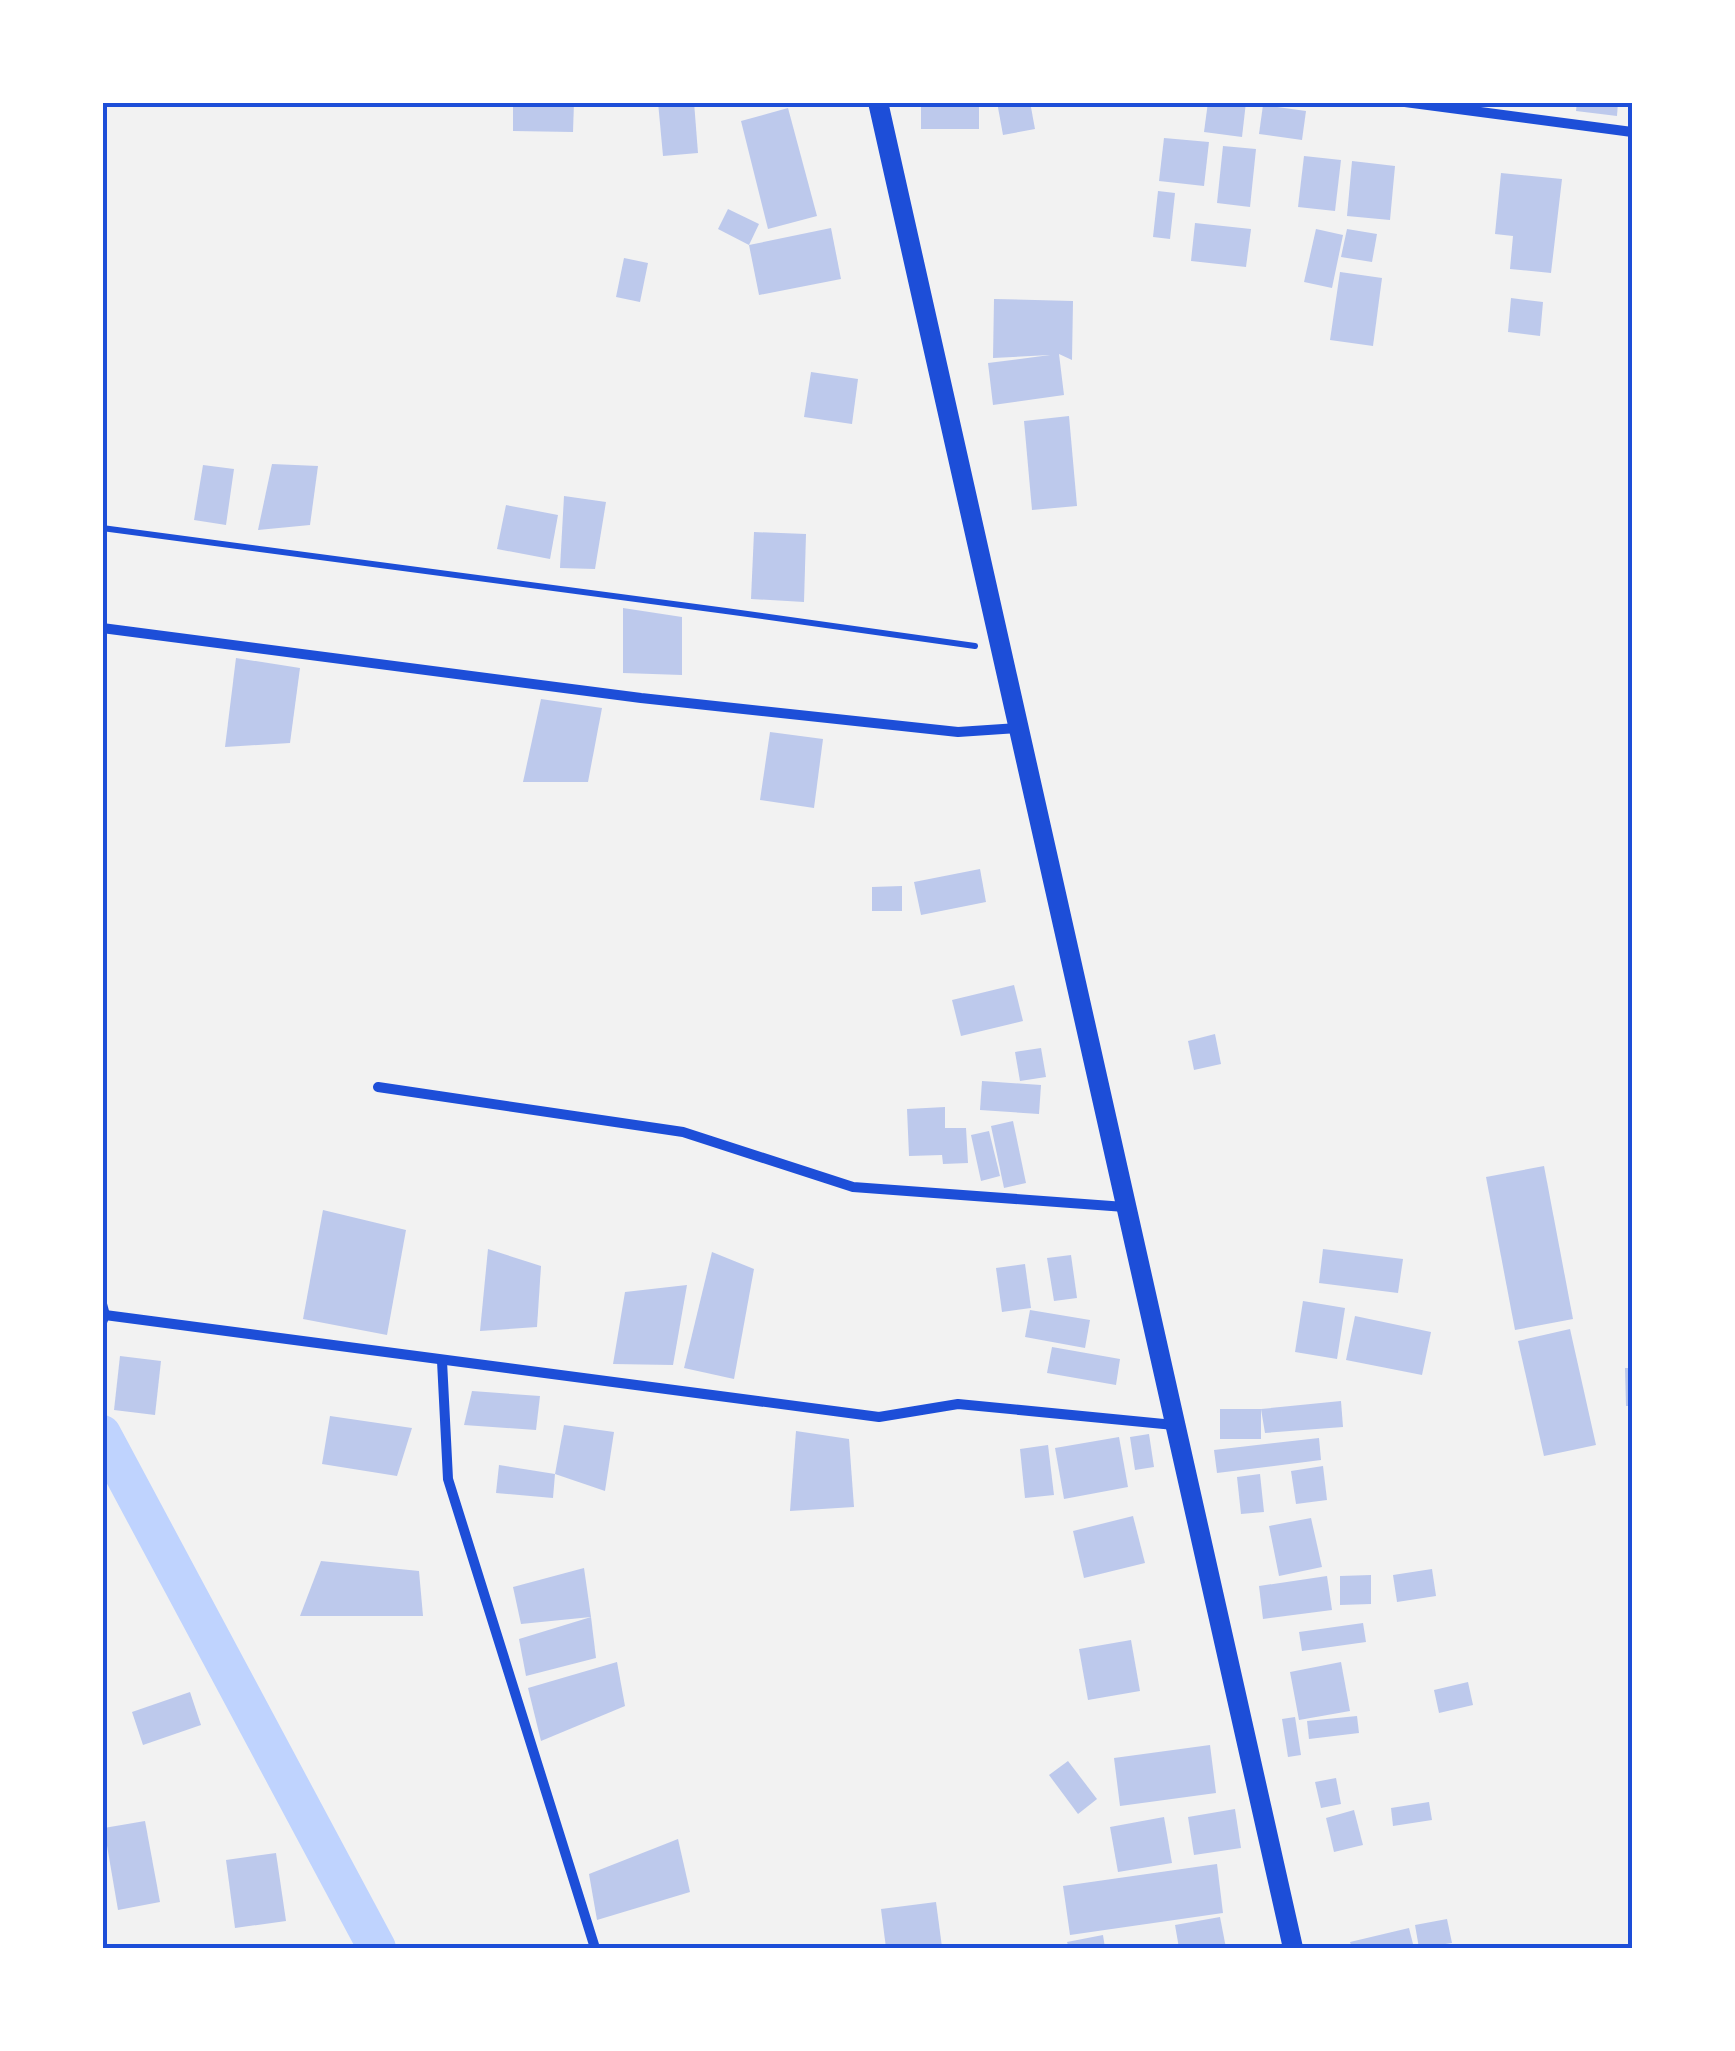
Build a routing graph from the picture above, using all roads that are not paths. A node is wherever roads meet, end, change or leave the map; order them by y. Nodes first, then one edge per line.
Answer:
1 (878, 102) edge
2 (1406, 102) edge
3 (1632, 132) edge
4 (102, 628) edge
5 (1019, 728) junction
6 (378, 1087) dead end
7 (1126, 1206) junction
8 (103, 1314) edge
9 (442, 1361) junction
10 (1175, 1425) junction
11 (595, 1948) edge
12 (1293, 1948) edge

1 - 5 main road
2 - 3 street
4 - 5 street
5 - 7 main road
6 - 7 street
7 - 10 main road
8 - 9 street
9 - 10 street
9 - 11 street
10 - 12 main road

